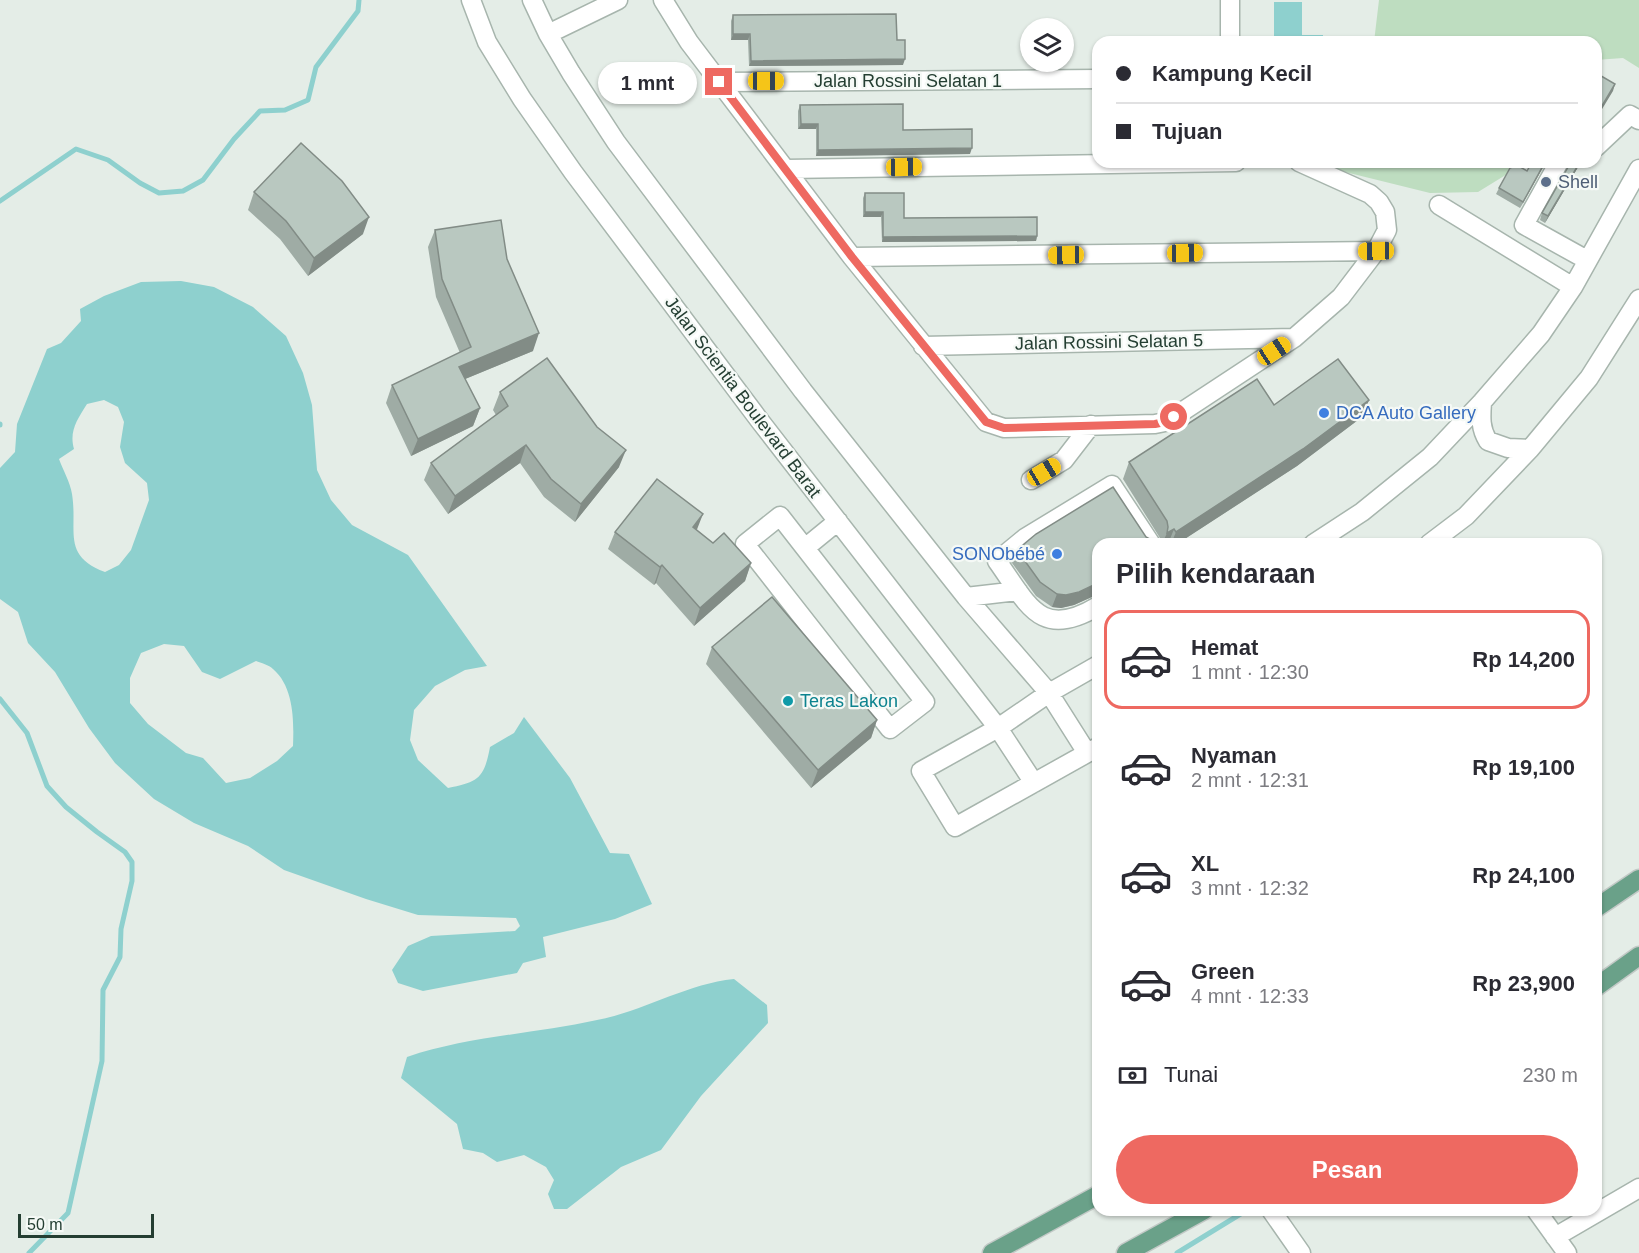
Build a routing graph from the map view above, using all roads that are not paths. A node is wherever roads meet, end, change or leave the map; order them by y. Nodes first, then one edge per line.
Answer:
1 (471, 0) edge
2 (532, 0) edge
3 (618, 0) edge
4 (663, 0) edge
5 (1230, 0) edge
6 (548, 34) junction
7 (1230, 36) edge
8 (1092, 79) edge
9 (719, 82) junction
10 (1639, 120) edge
11 (1602, 141) edge
12 (1092, 164) edge
13 (1312, 168) edge
14 (1555, 168) edge
15 (786, 169) junction
16 (1639, 169) edge
17 (1439, 205) dead end
18 (1376, 251) junction
19 (852, 257) junction
20 (1587, 260) junction
21 (1572, 287) junction
22 (1639, 299) edge
23 (1294, 338) junction
24 (923, 346) junction
25 (1482, 402) junction
26 (1091, 425) junction
27 (1530, 449) junction
28 (1031, 480) dead end
29 (838, 521) junction
30 (1147, 538) edge
31 (1322, 538) edge
32 (1438, 538) edge
33 (805, 548) junction
34 (1018, 591) junction
35 (966, 597) junction
36 (1092, 610) edge
37 (1092, 668) edge
38 (1049, 693) junction
39 (998, 728) junction
40 (1092, 750) edge
41 (1034, 783) junction
42 (1639, 879) edge
43 (1602, 904) edge
44 (1639, 956) edge
45 (1602, 983) edge
46 (1639, 1188) edge
47 (1092, 1198) edge
48 (1602, 1210) edge
49 (1193, 1216) edge
50 (1275, 1216) edge
51 (1540, 1216) edge
52 (1591, 1216) edge
53 (1555, 1237) junction
54 (992, 1253) edge
55 (1126, 1253) edge
56 (1301, 1253) edge
57 (1567, 1253) edge

1 - 29 street, Jalan Scientia Boulevard Barat
2 - 6 street
3 - 6 street
4 - 9 street
5 - 7 street
6 - 35 street
8 - 9 street, Jalan Rossini Selatan 1
9 - 15 street
10 - 11 street
12 - 15 street
13 - 18 street
14 - 20 street
15 - 19 street
16 - 20 street
17 - 21 street
18 - 19 street
18 - 23 street
19 - 24 street
20 - 21 street
21 - 25 street
22 - 27 street
23 - 24 street, Jalan Rossini Selatan 5
23 - 26 street
24 - 26 street
25 - 27 street
25 - 31 street
26 - 28 street
27 - 32 street
29 - 33 street
29 - 39 street, Jalan Scientia Boulevard Barat
30 - 34 street
33 - 33 street
34 - 35 street
34 - 36 street
35 - 38 street
37 - 38 street
38 - 39 street
38 - 40 street
39 - 41 street, Jalan Scientia Boulevard Barat
39 - 41 street
40 - 41 street
42 - 43 main road
44 - 45 main road
46 - 48 street
47 - 54 main road
49 - 55 main road
50 - 56 street
51 - 53 street
52 - 53 street
53 - 57 street

